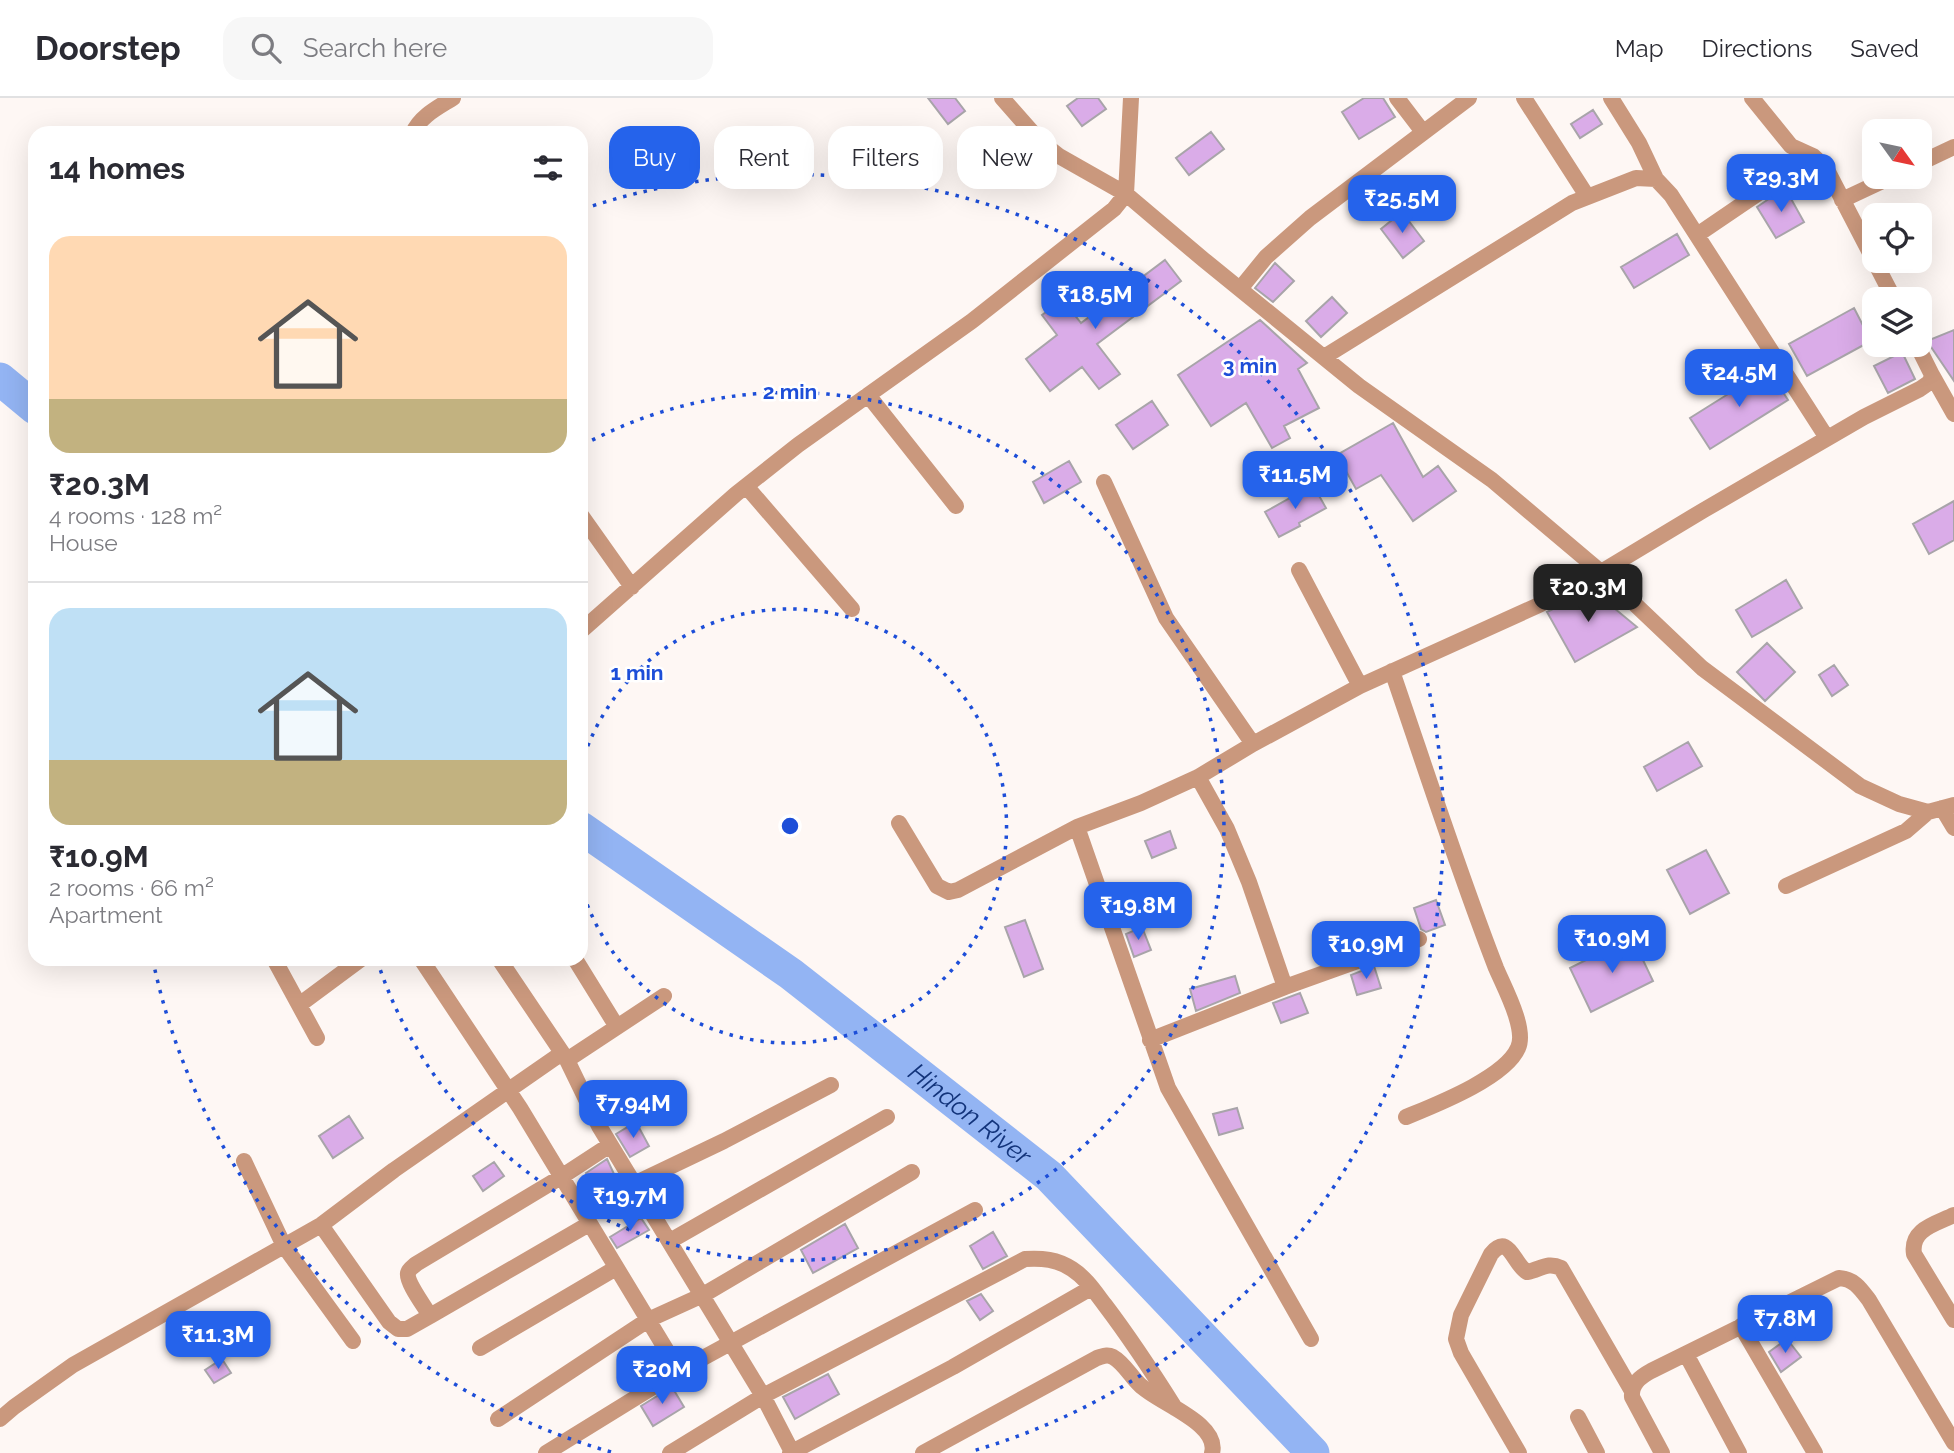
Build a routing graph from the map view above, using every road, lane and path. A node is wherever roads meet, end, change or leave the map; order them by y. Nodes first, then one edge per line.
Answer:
1 (453, 98) edge
2 (1002, 98) edge
3 (1131, 98) edge
4 (1397, 98) edge
5 (1469, 98) edge
6 (1524, 98) edge
7 (1611, 98) edge
8 (1752, 98) edge
9 (417, 126) edge
10 (1423, 132) junction
11 (1954, 147) edge
12 (1813, 156) junction
13 (1932, 157) edge
14 (1656, 179) junction
15 (1865, 189) edge
16 (1126, 194) junction
17 (1587, 196) junction
18 (1842, 200) junction
19 (1697, 235) junction
20 (1888, 287) edge
21 (1240, 289) junction
22 (1324, 357) junction
23 (1923, 357) edge
24 (1932, 375) junction
25 (868, 396) junction
26 (1954, 414) edge
27 (1827, 438) junction
28 (1104, 482) dead end
29 (746, 485) junction
30 (956, 506) dead end
31 (588, 525) edge
32 (1299, 570) dead end
33 (1601, 572) junction
34 (632, 587) junction
35 (852, 610) dead end
36 (588, 625) edge
37 (1392, 671) junction
38 (1360, 687) junction
39 (1253, 744) junction
40 (1198, 777) junction
41 (1941, 808) edge
42 (899, 823) dead end
43 (1077, 827) junction
44 (1954, 828) edge
45 (1786, 886) dead end
46 (1419, 940) dead end
47 (278, 966) edge
48 (352, 966) edge
49 (426, 966) edge
50 (504, 966) edge
51 (579, 966) edge
52 (1285, 987) junction
53 (664, 996) dead end
54 (299, 1006) junction
55 (617, 1027) junction
56 (317, 1038) dead end
57 (1150, 1040) junction
58 (564, 1057) junction
59 (831, 1085) dead end
60 (508, 1091) junction
61 (887, 1117) dead end
62 (1406, 1117) dead end
63 (610, 1145) junction
64 (244, 1161) dead end
65 (912, 1172) dead end
66 (561, 1177) junction
67 (634, 1184) junction
68 (975, 1210) dead end
69 (1954, 1215) edge
70 (589, 1224) junction
71 (321, 1225) junction
72 (670, 1241) junction
73 (284, 1246) junction
74 (616, 1268) junction
75 (1091, 1288) junction
76 (702, 1295) junction
77 (430, 1316) junction
78 (1954, 1320) edge
79 (648, 1321) junction
80 (1741, 1326) junction
81 (1311, 1339) dead end
82 (354, 1341) dead end
83 (731, 1344) junction
84 (480, 1348) dead end
85 (1686, 1353) junction
86 (679, 1371) junction
87 (1632, 1391) junction
88 (763, 1396) junction
89 (1175, 1408) junction
90 (1578, 1417) dead end
91 (0, 1419) edge
92 (498, 1419) dead end
93 (1954, 1443) edge
94 (546, 1453) edge
95 (670, 1453) edge
96 (791, 1453) edge
97 (923, 1453) edge
98 (1212, 1453) edge
99 (1518, 1453) edge
100 (1597, 1453) edge
101 (1662, 1453) edge
102 (1739, 1453) edge
103 (1815, 1453) edge

1 - 9 street
2 - 16 street
3 - 16 street
4 - 10 street
5 - 10 street
6 - 17 street
7 - 14 street
8 - 12 street
10 - 21 street
11 - 13 street
12 - 18 street
12 - 19 street
14 - 17 street
14 - 19 street
15 - 18 street
16 - 21 street
16 - 25 street
17 - 22 street
18 - 20 street
19 - 27 street
21 - 22 street
22 - 33 street
23 - 24 street
24 - 26 street
24 - 27 street
25 - 29 street
25 - 30 street
27 - 33 street
28 - 39 street
29 - 34 street
29 - 35 street
31 - 34 street
32 - 38 street
33 - 37 street
33 - 41 street
34 - 36 street
37 - 38 street
37 - 62 street
38 - 39 street
39 - 40 street
40 - 43 street
40 - 52 street
41 - 44 street
41 - 45 street
42 - 43 street
43 - 57 street
46 - 52 street
47 - 54 street
48 - 54 street
49 - 60 street
50 - 58 street
51 - 55 street
52 - 57 street
53 - 55 street
54 - 56 street
55 - 58 street
57 - 81 street
58 - 60 street
58 - 63 street
59 - 67 street
60 - 66 street
60 - 71 street
61 - 72 street
63 - 66 street
63 - 67 street
64 - 73 street
65 - 76 street
66 - 70 street
66 - 77 street
67 - 72 street
68 - 83 street
69 - 78 street
70 - 74 street
70 - 77 street
71 - 73 street
71 - 77 street
72 - 76 street
73 - 82 street
73 - 91 street
74 - 79 street
74 - 84 street
75 - 88 street
75 - 89 street
75 - 96 street
76 - 79 street
76 - 83 street
79 - 86 street
79 - 92 street
80 - 85 street
80 - 93 street
80 - 103 street
83 - 86 street
83 - 88 street
85 - 87 street
85 - 102 street
86 - 94 street
87 - 99 street
87 - 101 street
88 - 95 street
88 - 96 street
89 - 97 street
89 - 98 street
90 - 100 street

